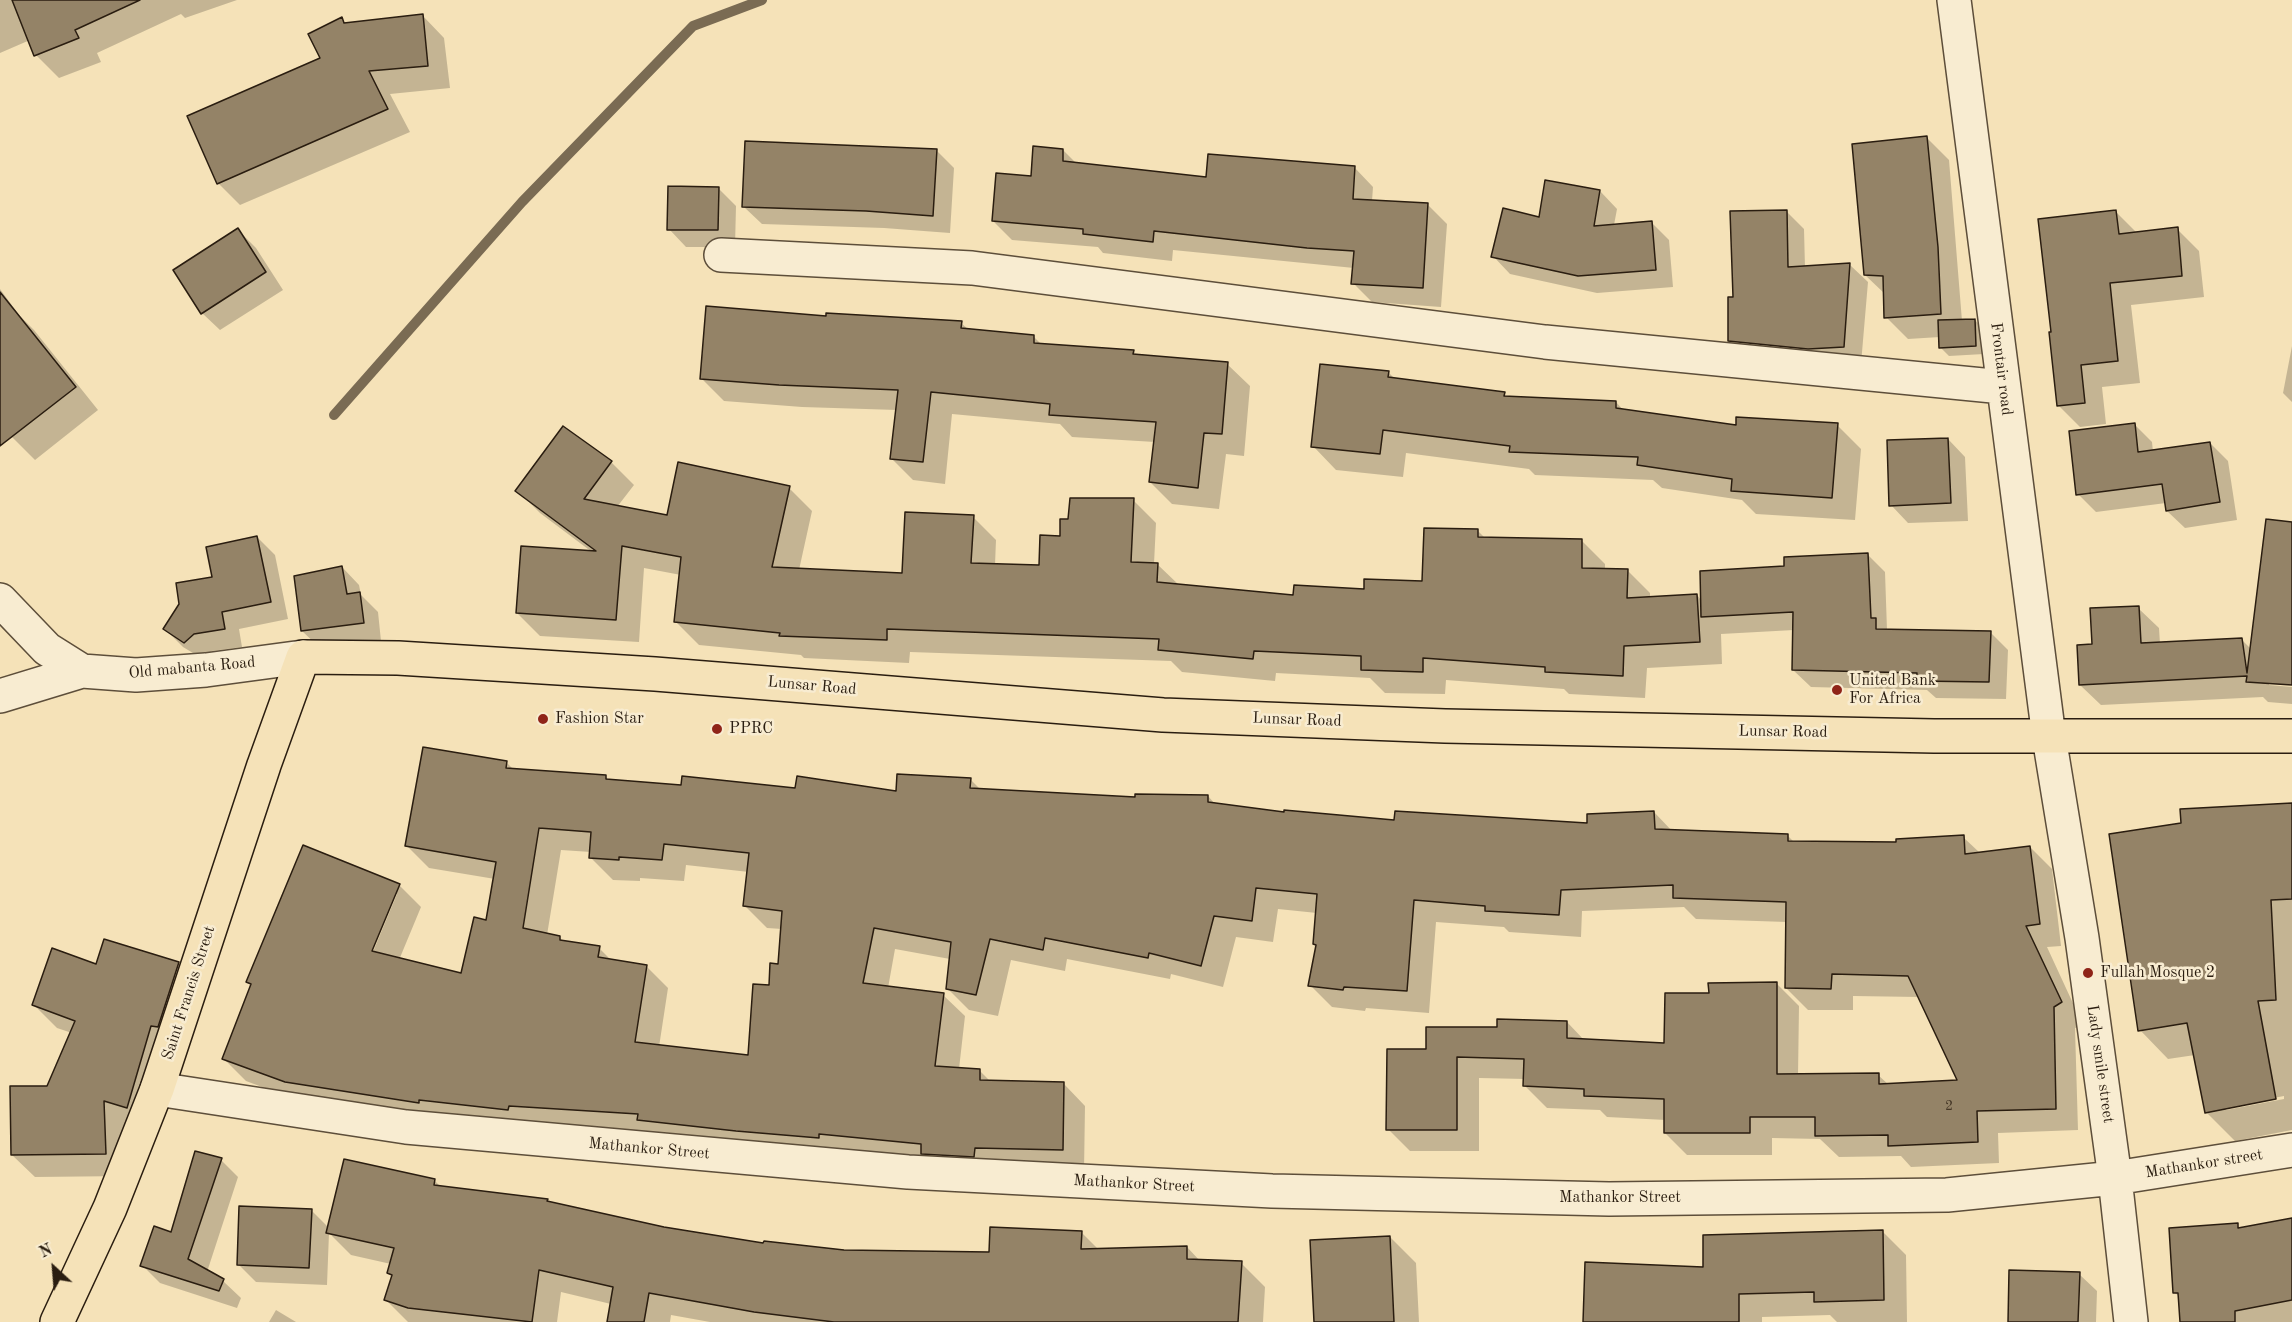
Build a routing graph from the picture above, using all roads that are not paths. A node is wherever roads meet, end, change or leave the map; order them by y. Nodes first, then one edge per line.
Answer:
1 (1954, 0) edge
2 (721, 255) dead end
3 (2003, 387) junction
4 (0, 600) edge
5 (303, 657) junction
6 (82, 671) junction
7 (0, 696) edge
8 (2292, 736) edge
9 (2049, 737) junction
10 (157, 1089) junction
11 (2292, 1150) edge
12 (2115, 1178) junction
13 (57, 1322) edge
14 (2131, 1322) edge

1 - 3 street, Frontair road
2 - 3 street
3 - 9 street, Frontair road
4 - 6 street, Old mabanta Road
5 - 6 street, Old mabanta Road
5 - 9 main road, Lunsar Road
5 - 10 main road, Saint Francis Street
6 - 7 street
8 - 9 main road, Lunsar Road
9 - 12 street, Lady smile street
10 - 12 street, Mathankor Street
10 - 13 main road, Saint Francis Street
11 - 12 street, Mathankor street
12 - 14 street, Lady smile street

